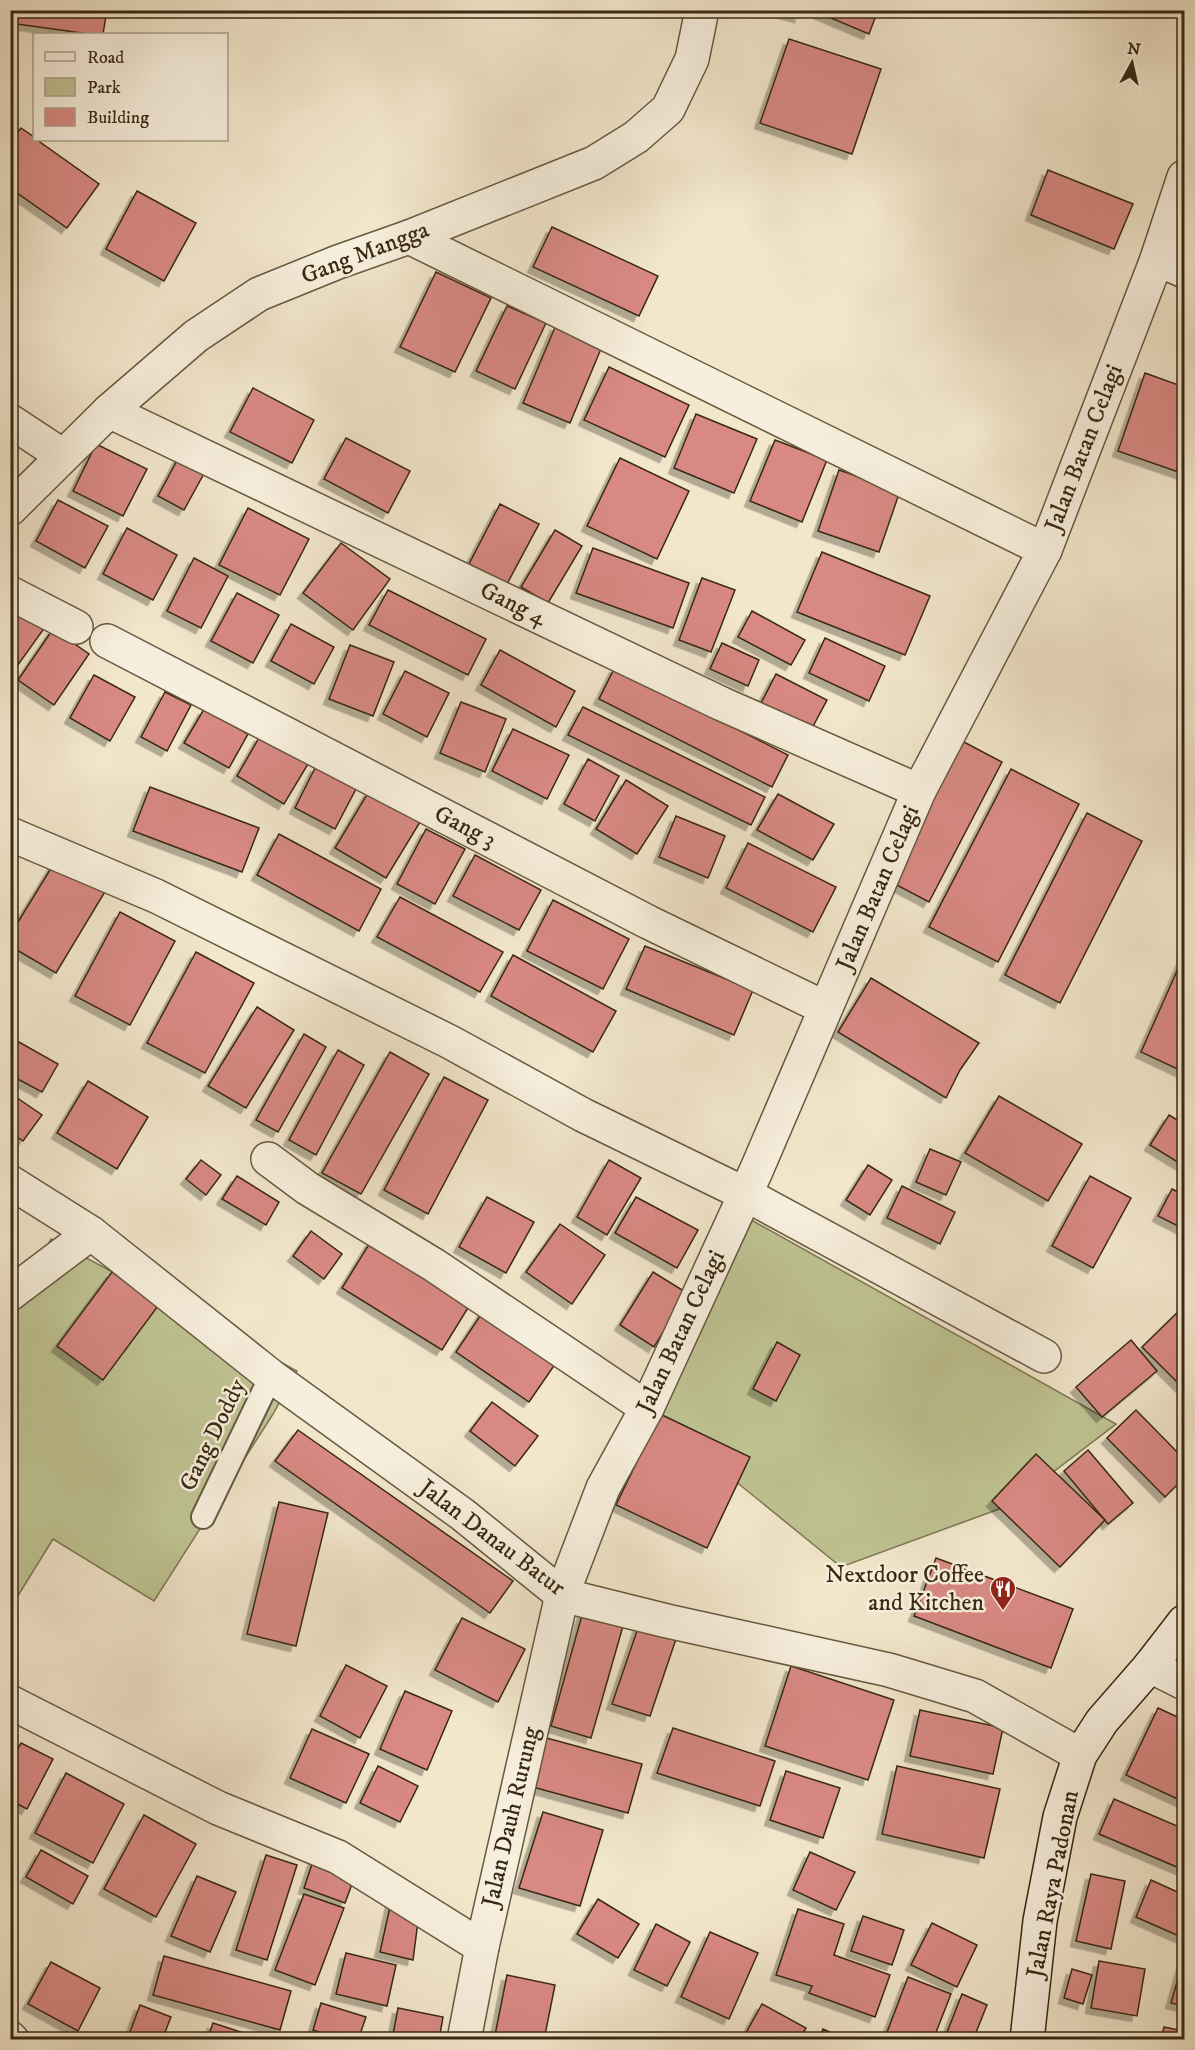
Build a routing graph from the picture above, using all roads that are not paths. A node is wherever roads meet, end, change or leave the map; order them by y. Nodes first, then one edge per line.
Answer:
1 (702, 10) edge
2 (1185, 177) edge
3 (409, 237) junction
4 (1171, 265) edge
5 (109, 411) junction
6 (10, 421) edge
7 (63, 456) junction
8 (10, 509) edge
9 (1045, 550) junction
10 (10, 593) edge
11 (76, 627) dead end
12 (106, 641) dead end
13 (919, 791) junction
14 (10, 834) edge
15 (825, 1008) junction
16 (268, 1159) dead end
17 (10, 1182) edge
18 (745, 1194) junction
19 (91, 1233) junction
20 (10, 1294) edge
21 (1044, 1356) dead end
22 (271, 1376) junction
23 (647, 1408) junction
24 (203, 1517) dead end
25 (562, 1595) junction
26 (1185, 1622) edge
27 (1150, 1666) junction
28 (1185, 1683) edge
29 (10, 1702) edge
30 (1080, 1755) junction
31 (482, 1947) junction
32 (464, 2040) edge
33 (1027, 2040) edge

1 - 3 street, Gang Mangga
2 - 4 street, Jalan Batan Celagi
3 - 5 street, Gang Mangga
3 - 9 street
4 - 9 street, Jalan Batan Celagi
5 - 7 street, Gang Mangga
5 - 13 street, Gang 4
6 - 7 street
7 - 8 street, Gang Mangga
9 - 13 street, Jalan Batan Celagi
10 - 11 street
12 - 15 street, Gang 3
13 - 15 street, Jalan Batan Celagi
14 - 18 street
15 - 18 street, Jalan Batan Celagi
16 - 23 street
17 - 19 street, Jalan Danau Batur
18 - 21 street
18 - 23 street, Jalan Batan Celagi
19 - 20 street
19 - 22 street, Jalan Danau Batur
22 - 24 lane, Gang Doddy
22 - 25 street, Jalan Danau Batur
23 - 25 street, Jalan Batan Celagi
25 - 30 street, Jalan Danau Batur
25 - 31 street, Jalan Dauh Rurung
26 - 27 street, Jalan Raya Padonan
27 - 28 street
27 - 30 street, Jalan Raya Padonan
29 - 31 street
30 - 33 street, Jalan Raya Padonan
31 - 32 street, Jalan Dauh Rurung

